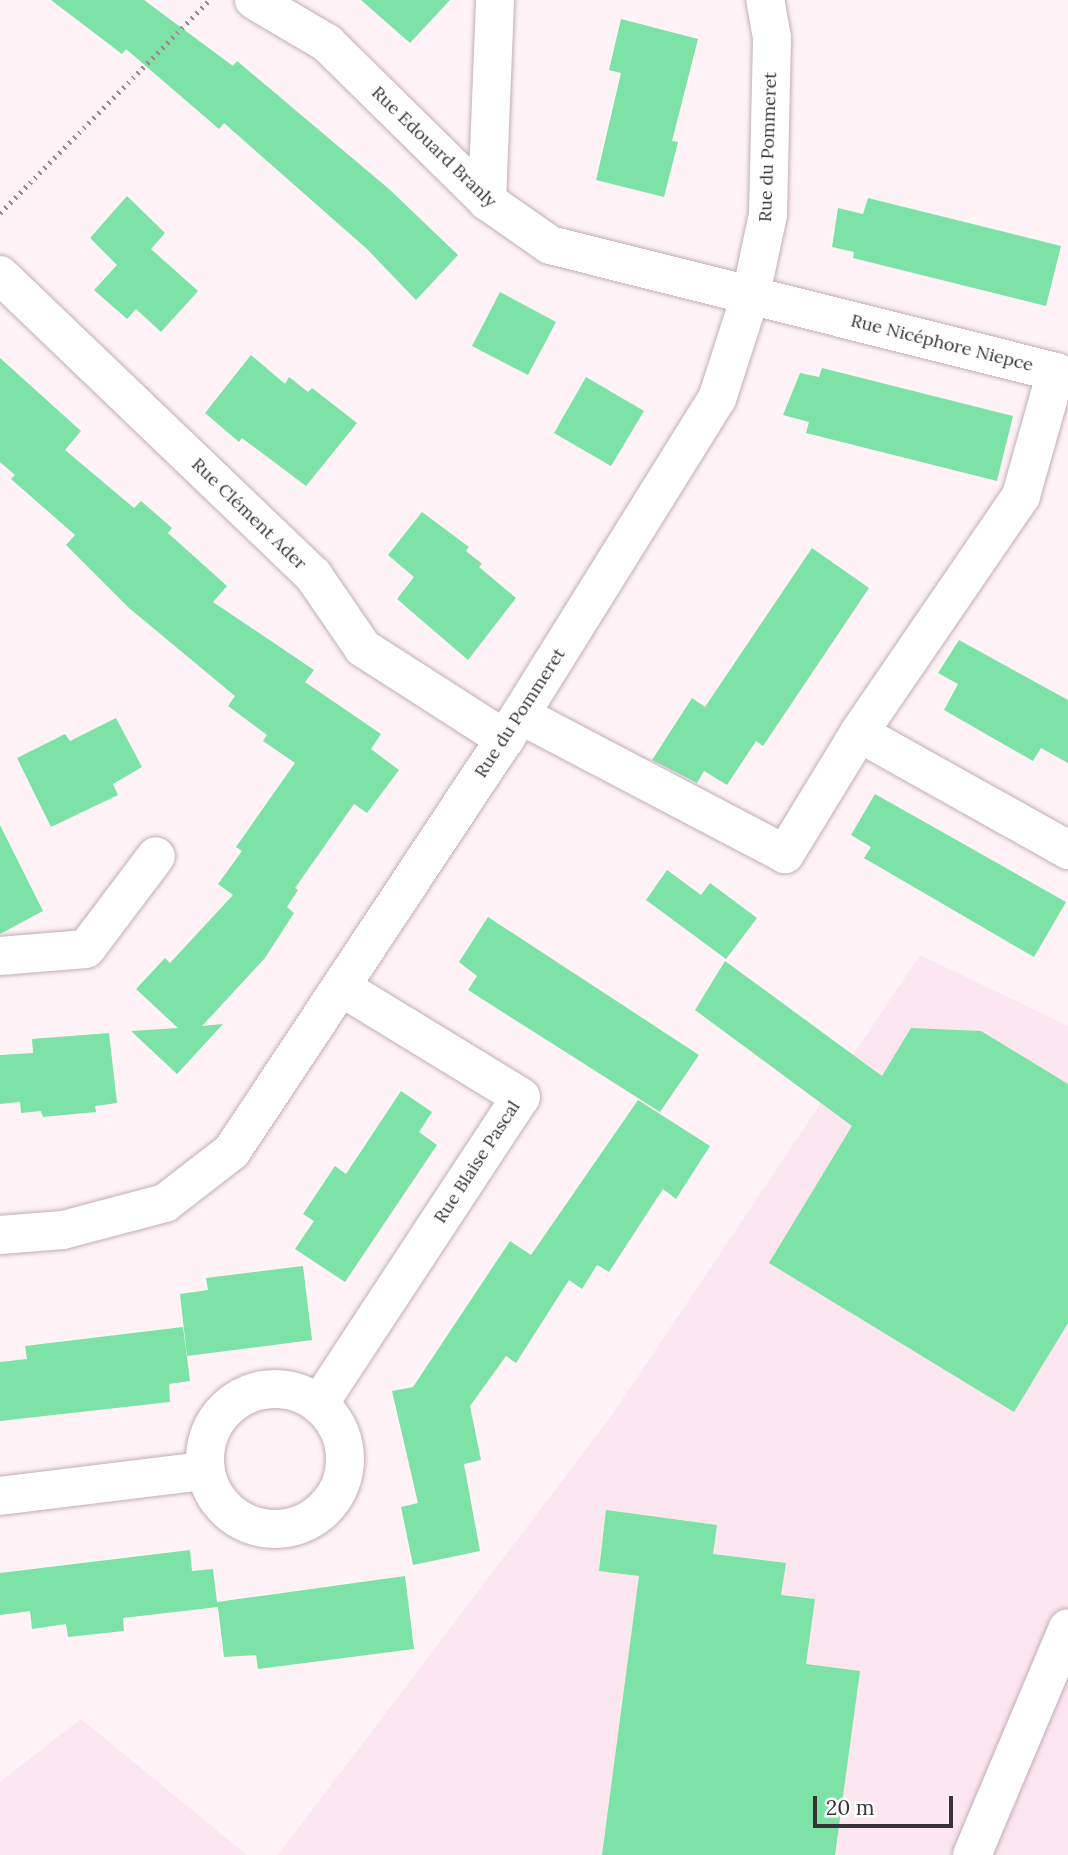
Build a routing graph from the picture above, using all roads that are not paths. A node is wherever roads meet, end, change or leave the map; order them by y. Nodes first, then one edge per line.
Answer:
1 (254, 0) edge
2 (495, 0) edge
3 (765, 0) edge
4 (487, 201) junction
5 (0, 275) edge
6 (751, 294) junction
7 (512, 727) junction
8 (859, 733) junction
9 (1068, 850) edge
10 (156, 856) dead end
11 (0, 957) edge
12 (341, 987) junction
13 (0, 1235) edge
14 (319, 1404) junction
15 (205, 1471) junction
16 (0, 1496) edge
17 (1068, 1628) edge
18 (972, 1855) edge

1 - 4 street, Rue Edouard Branly
2 - 4 street
3 - 6 street, Rue du Pommeret
4 - 6 street, Rue Edouard Branly
5 - 7 street, Rue Clément Ader
6 - 7 street, Rue du Pommeret
6 - 8 street, Rue Nicéphore Niepce
7 - 8 street, Rue Nicéphore Niepce
7 - 12 street, Rue du Pommeret
8 - 9 street
10 - 11 street
12 - 13 street, Rue du Pommeret
12 - 14 street, Rue Blaise Pascal
14 - 15 street
14 - 15 street
15 - 16 street
17 - 18 street

